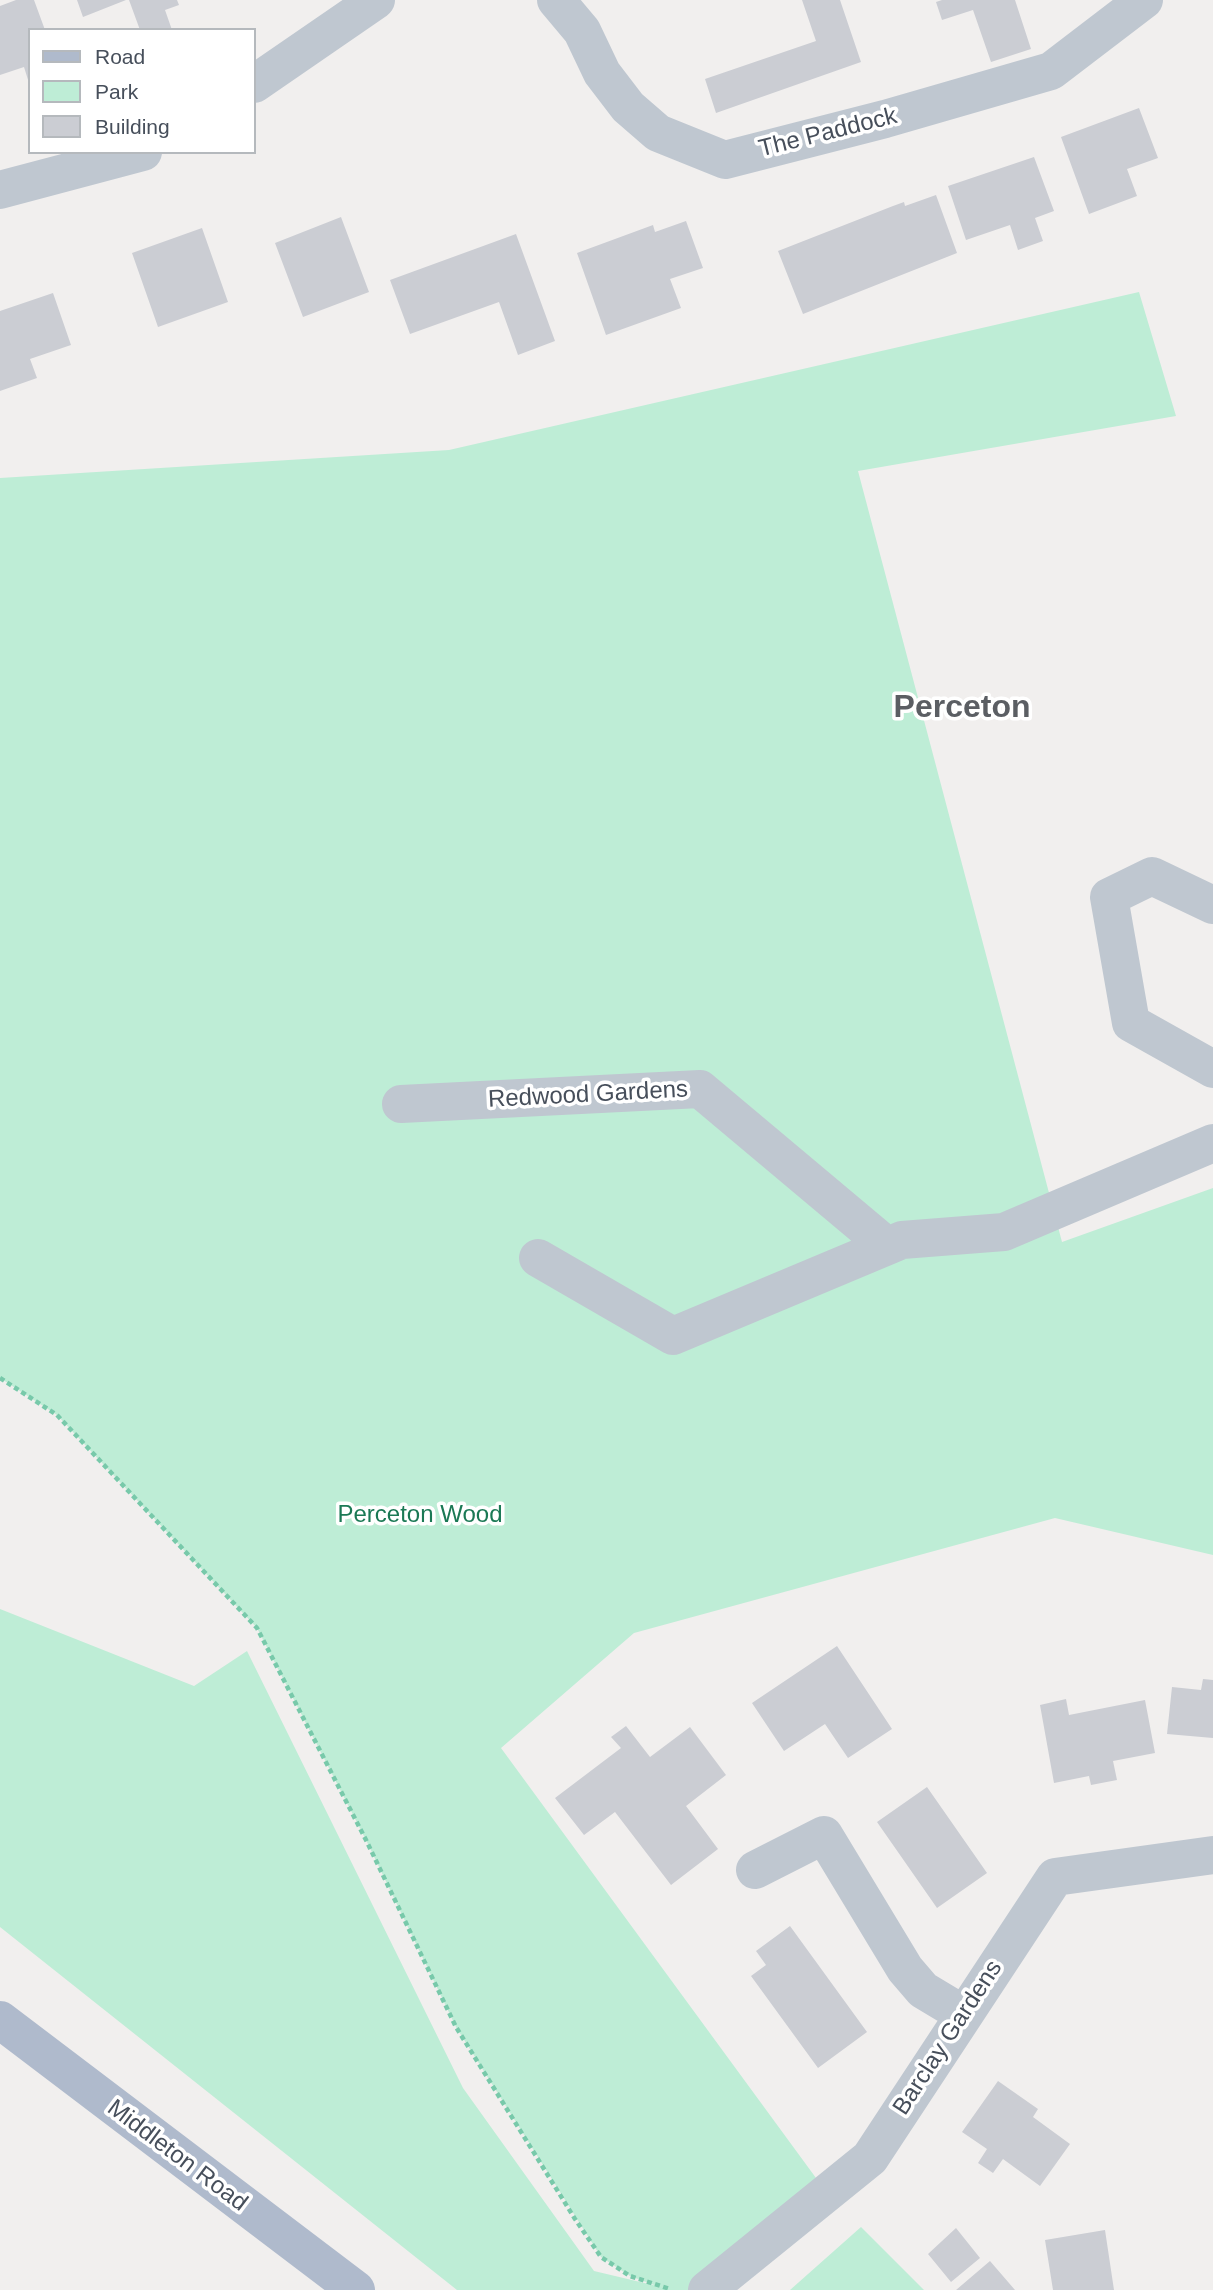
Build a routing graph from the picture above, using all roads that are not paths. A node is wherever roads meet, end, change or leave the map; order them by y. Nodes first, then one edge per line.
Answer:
1 (376, 0) edge
2 (556, 0) edge
3 (1144, 0) edge
4 (256, 83) edge
5 (135, 154) edge
6 (0, 190) edge
7 (1213, 905) edge
8 (1213, 1069) edge
9 (401, 1104) dead end
10 (1213, 1143) edge
11 (887, 1247) junction
12 (538, 1258) dead end
13 (1213, 1855) edge
14 (755, 1870) dead end
15 (963, 2014) junction
16 (0, 2020) edge
17 (356, 2290) edge
18 (707, 2290) edge

1 - 4 street
2 - 3 street, The Paddock
5 - 6 street
7 - 8 street
9 - 11 street, Redwood Gardens
10 - 11 street
11 - 12 street
13 - 15 street, Barclay Gardens
14 - 15 street
15 - 18 street, Barclay Gardens
16 - 17 main road, Middleton Road

